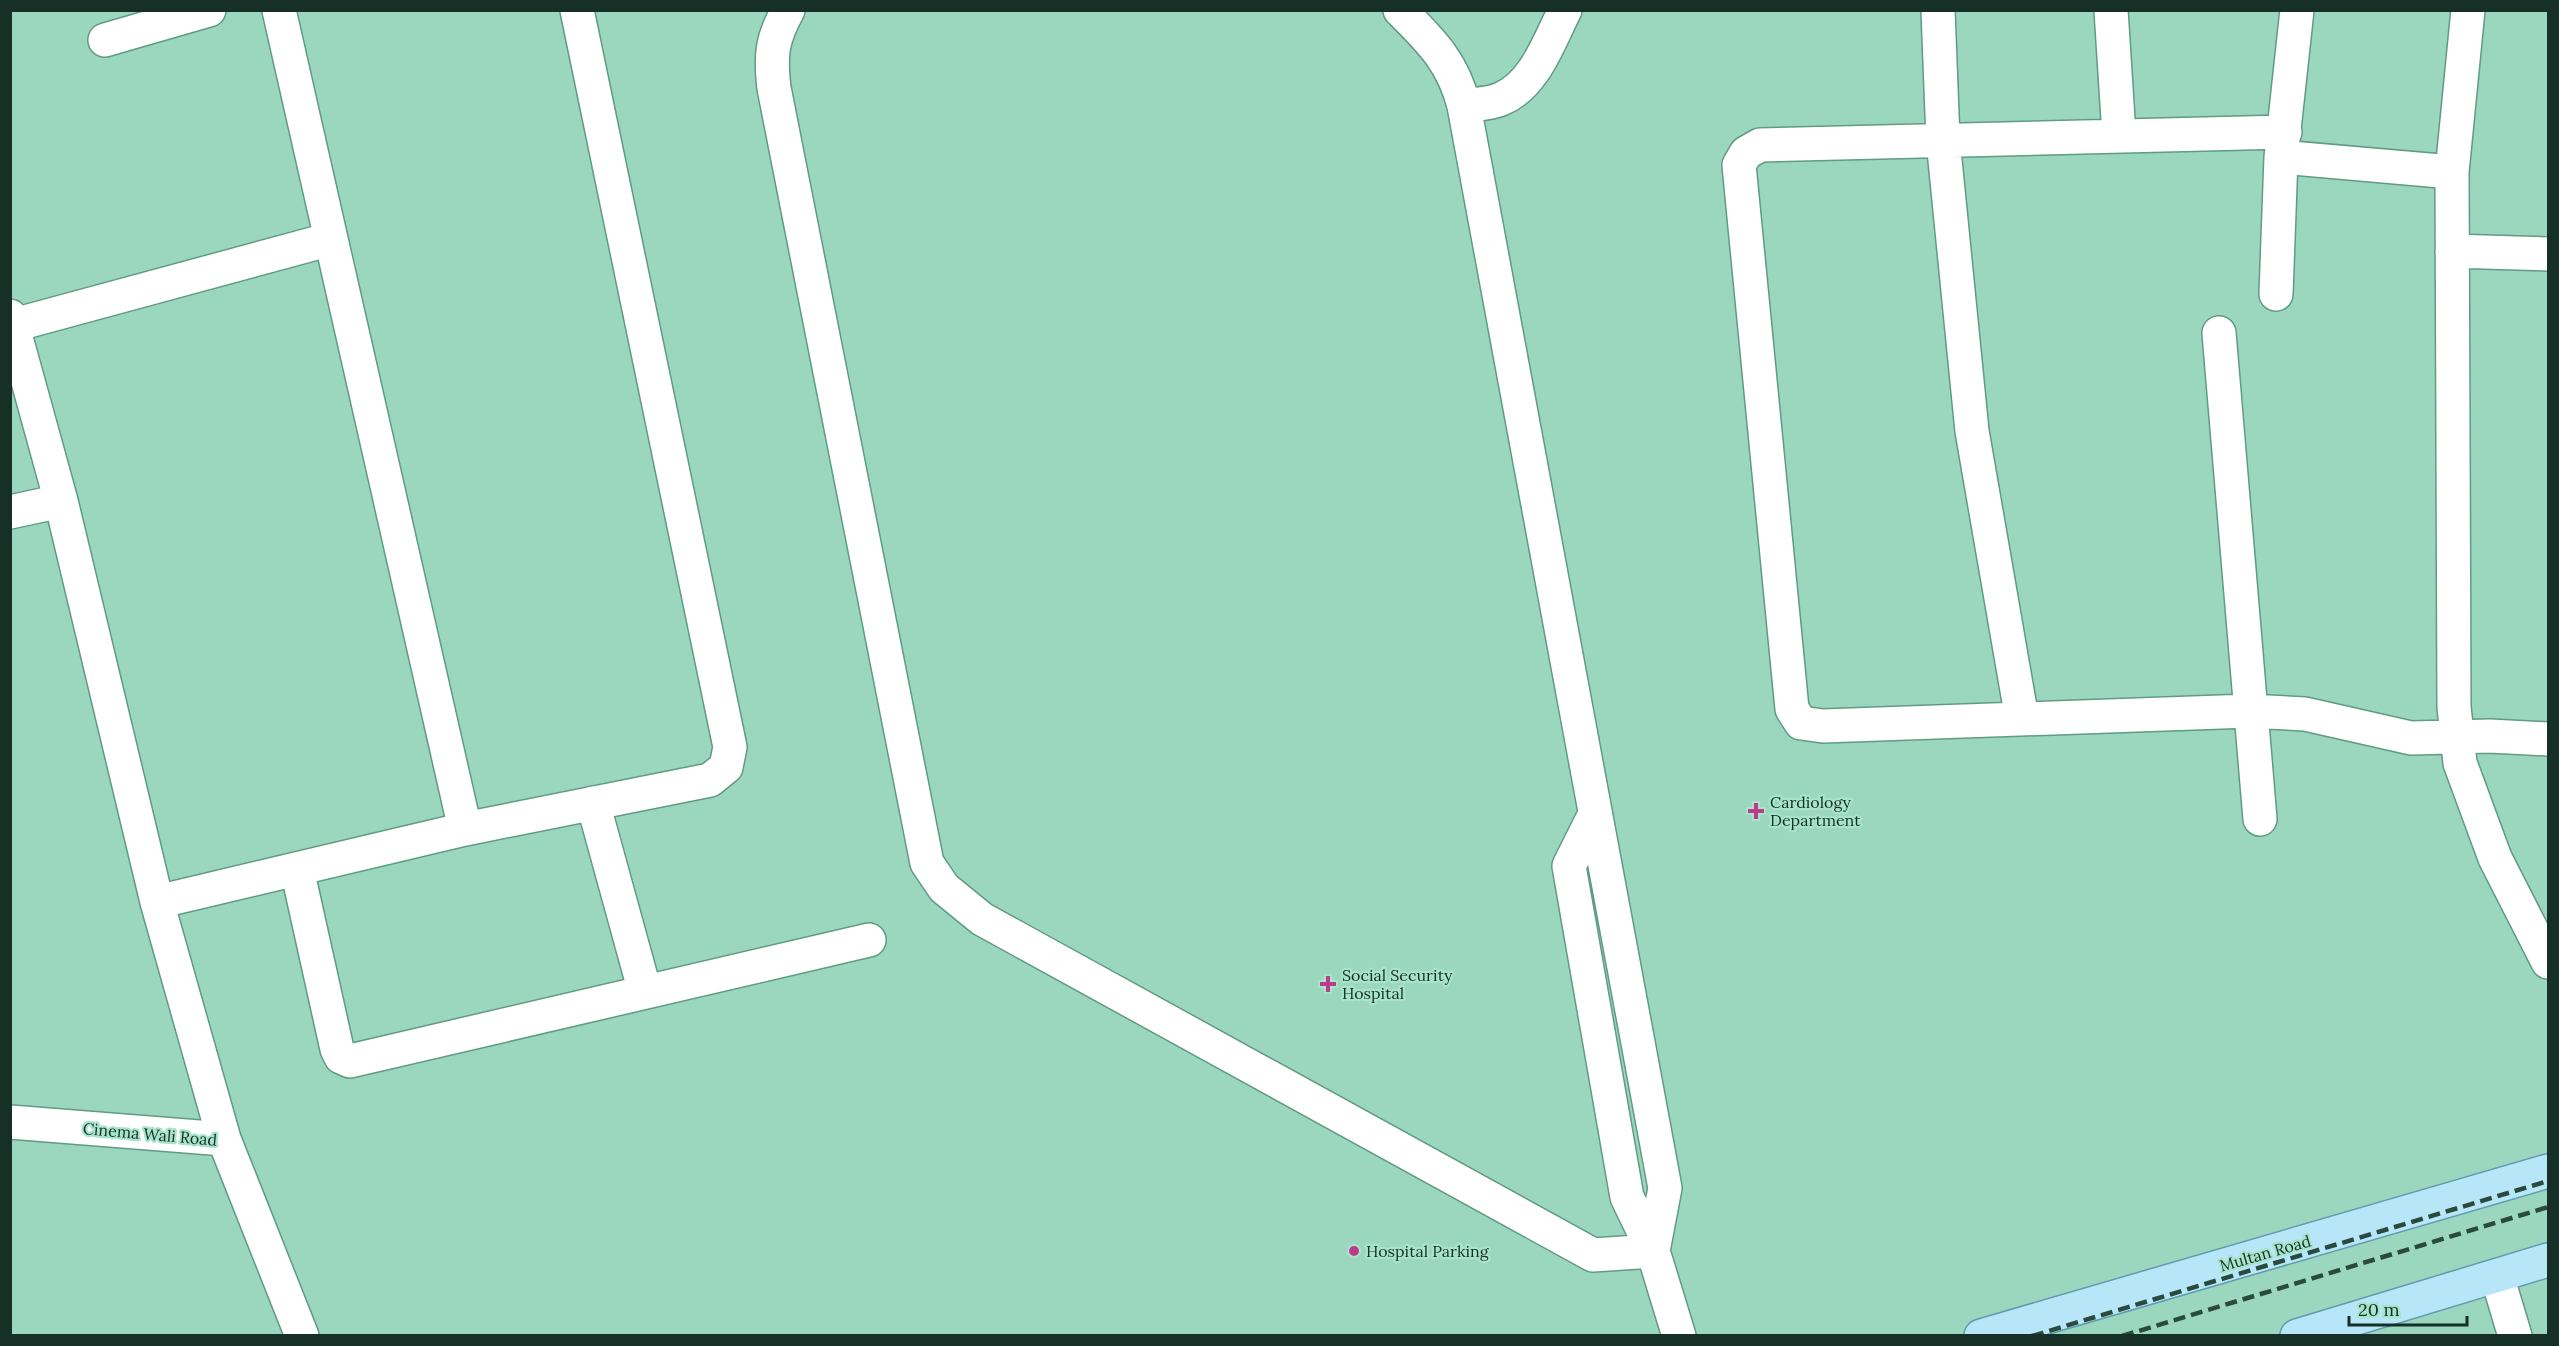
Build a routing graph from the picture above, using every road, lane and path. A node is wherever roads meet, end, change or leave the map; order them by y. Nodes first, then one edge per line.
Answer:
1 (209, 10) edge
2 (279, 10) edge
3 (577, 10) edge
4 (788, 10) edge
5 (1400, 10) edge
6 (1565, 10) edge
7 (1938, 10) edge
8 (2111, 10) edge
9 (2297, 10) edge
10 (2468, 10) edge
11 (105, 39) dead end
12 (1464, 106) junction
13 (2120, 135) junction
14 (1943, 140) junction
15 (2283, 144) junction
16 (2452, 172) junction
17 (331, 239) junction
18 (2452, 251) junction
19 (2548, 254) edge
20 (2276, 294) dead end
21 (12, 321) edge
22 (2219, 333) dead end
23 (61, 501) junction
24 (10, 512) edge
25 (2249, 711) junction
26 (2022, 719) junction
27 (2458, 738) junction
28 (2548, 740) edge
29 (593, 803) junction
30 (2260, 819) dead end
31 (465, 829) junction
32 (297, 869) junction
33 (158, 902) junction
34 (869, 940) dead end
35 (2548, 962) edge
36 (645, 992) junction
37 (10, 1122) edge
38 (224, 1139) junction
39 (2548, 1172) edge
40 (1653, 1251) junction
41 (2548, 1260) edge
42 (2497, 1276) junction
43 (302, 1335) edge
44 (1679, 1335) edge
45 (1980, 1335) edge
46 (2297, 1335) edge
47 (2515, 1335) edge

1 - 11 street
2 - 17 street
3 - 29 street
4 - 40 street
5 - 12 street
6 - 12 street
7 - 14 street
8 - 13 street
9 - 15 street
10 - 16 street
12 - 40 street
13 - 14 street
13 - 15 street
14 - 26 street
14 - 26 street
15 - 16 street
15 - 20 street
16 - 18 street
17 - 21 street
17 - 31 street
18 - 19 street
18 - 27 street
21 - 23 street
22 - 25 street
23 - 24 street
23 - 33 street
25 - 26 street
25 - 27 street
25 - 30 street
27 - 28 street
27 - 35 street
29 - 31 street
29 - 36 street
31 - 32 street
32 - 33 street
32 - 36 street
33 - 38 street
34 - 36 street
37 - 38 street, Cinema Wali Road
38 - 43 street, Cinema Wali Road
39 - 45 main road, Multan Road
40 - 44 street
41 - 42 main road
42 - 46 main road
42 - 47 street

